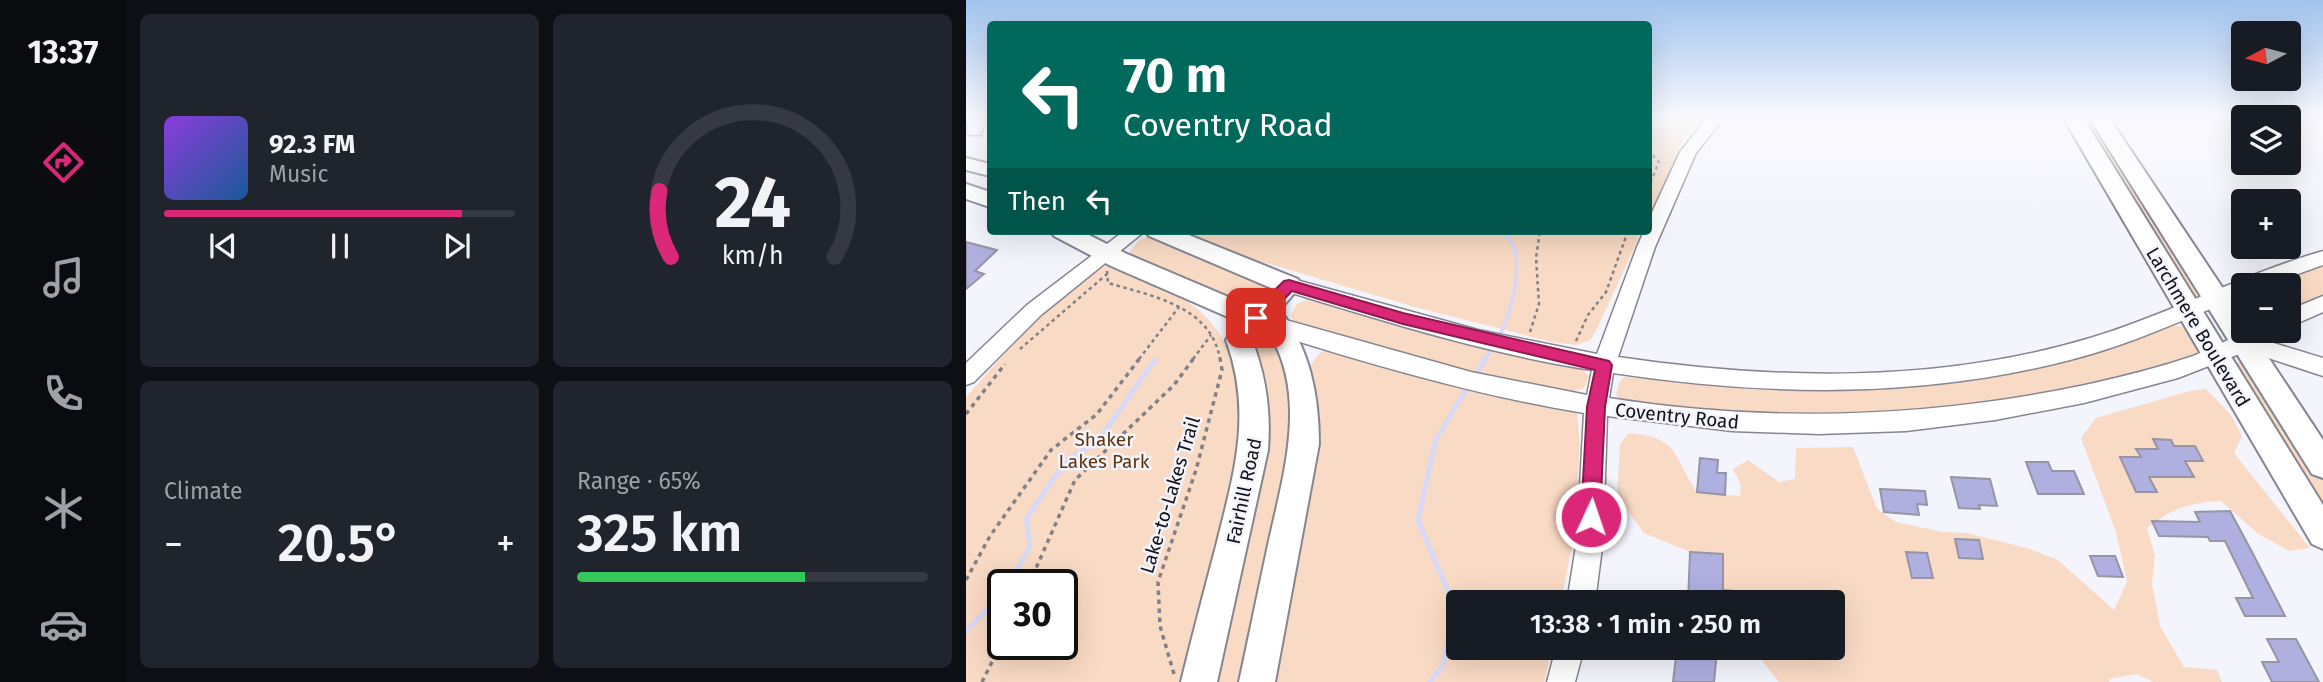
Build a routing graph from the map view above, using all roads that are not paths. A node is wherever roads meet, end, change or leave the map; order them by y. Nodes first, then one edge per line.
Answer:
1 (1689, 151) edge
2 (2093, 151) edge
3 (2121, 151) edge
4 (966, 164) edge
5 (987, 169) edge
6 (966, 191) edge
7 (987, 199) edge
8 (1067, 235) edge
9 (1132, 235) edge
10 (1167, 235) edge
11 (1652, 235) edge
12 (1652, 235) edge
13 (2323, 258) edge
14 (1106, 265) junction
15 (2281, 273) edge
16 (1289, 285) junction
17 (2231, 292) edge
18 (2216, 298) junction
19 (2323, 303) edge
20 (2189, 311) junction
21 (2231, 312) edge
22 (2301, 313) edge
23 (1267, 318) junction
24 (2244, 343) edge
25 (2260, 343) edge
26 (2270, 343) edge
27 (2215, 357) junction
28 (1604, 365) junction
29 (2323, 367) edge
30 (966, 376) edge
31 (1596, 407) junction
32 (2323, 465) edge
33 (2323, 534) edge
34 (1583, 590) edge
35 (1567, 660) edge
36 (1199, 682) edge
37 (1257, 682) edge
38 (1561, 682) edge

1 - 12 street
2 - 20 main road, Larchmere Boulevard
3 - 18 main road, Larchmere Boulevard
4 - 5 main road
6 - 7 main road
8 - 14 main road, Coventry Road
9 - 14 street
10 - 16 main road
11 - 28 street
13 - 15 street
14 - 23 main road, Coventry Road
14 - 30 street
16 - 23 main road, Fairhill Road
16 - 28 street
17 - 18 street
18 - 20 street
18 - 21 main road, Larchmere Boulevard
19 - 22 street
20 - 27 main road, Larchmere Boulevard
20 - 28 street
23 - 31 street, Coventry Road
23 - 36 main road, Fairhill Road
23 - 37 main road
24 - 27 street, Coventry Road
25 - 32 main road, Larchmere Boulevard
26 - 29 street
27 - 31 street, Coventry Road
27 - 33 main road, Larchmere Boulevard
28 - 31 street
31 - 34 street
35 - 38 street

